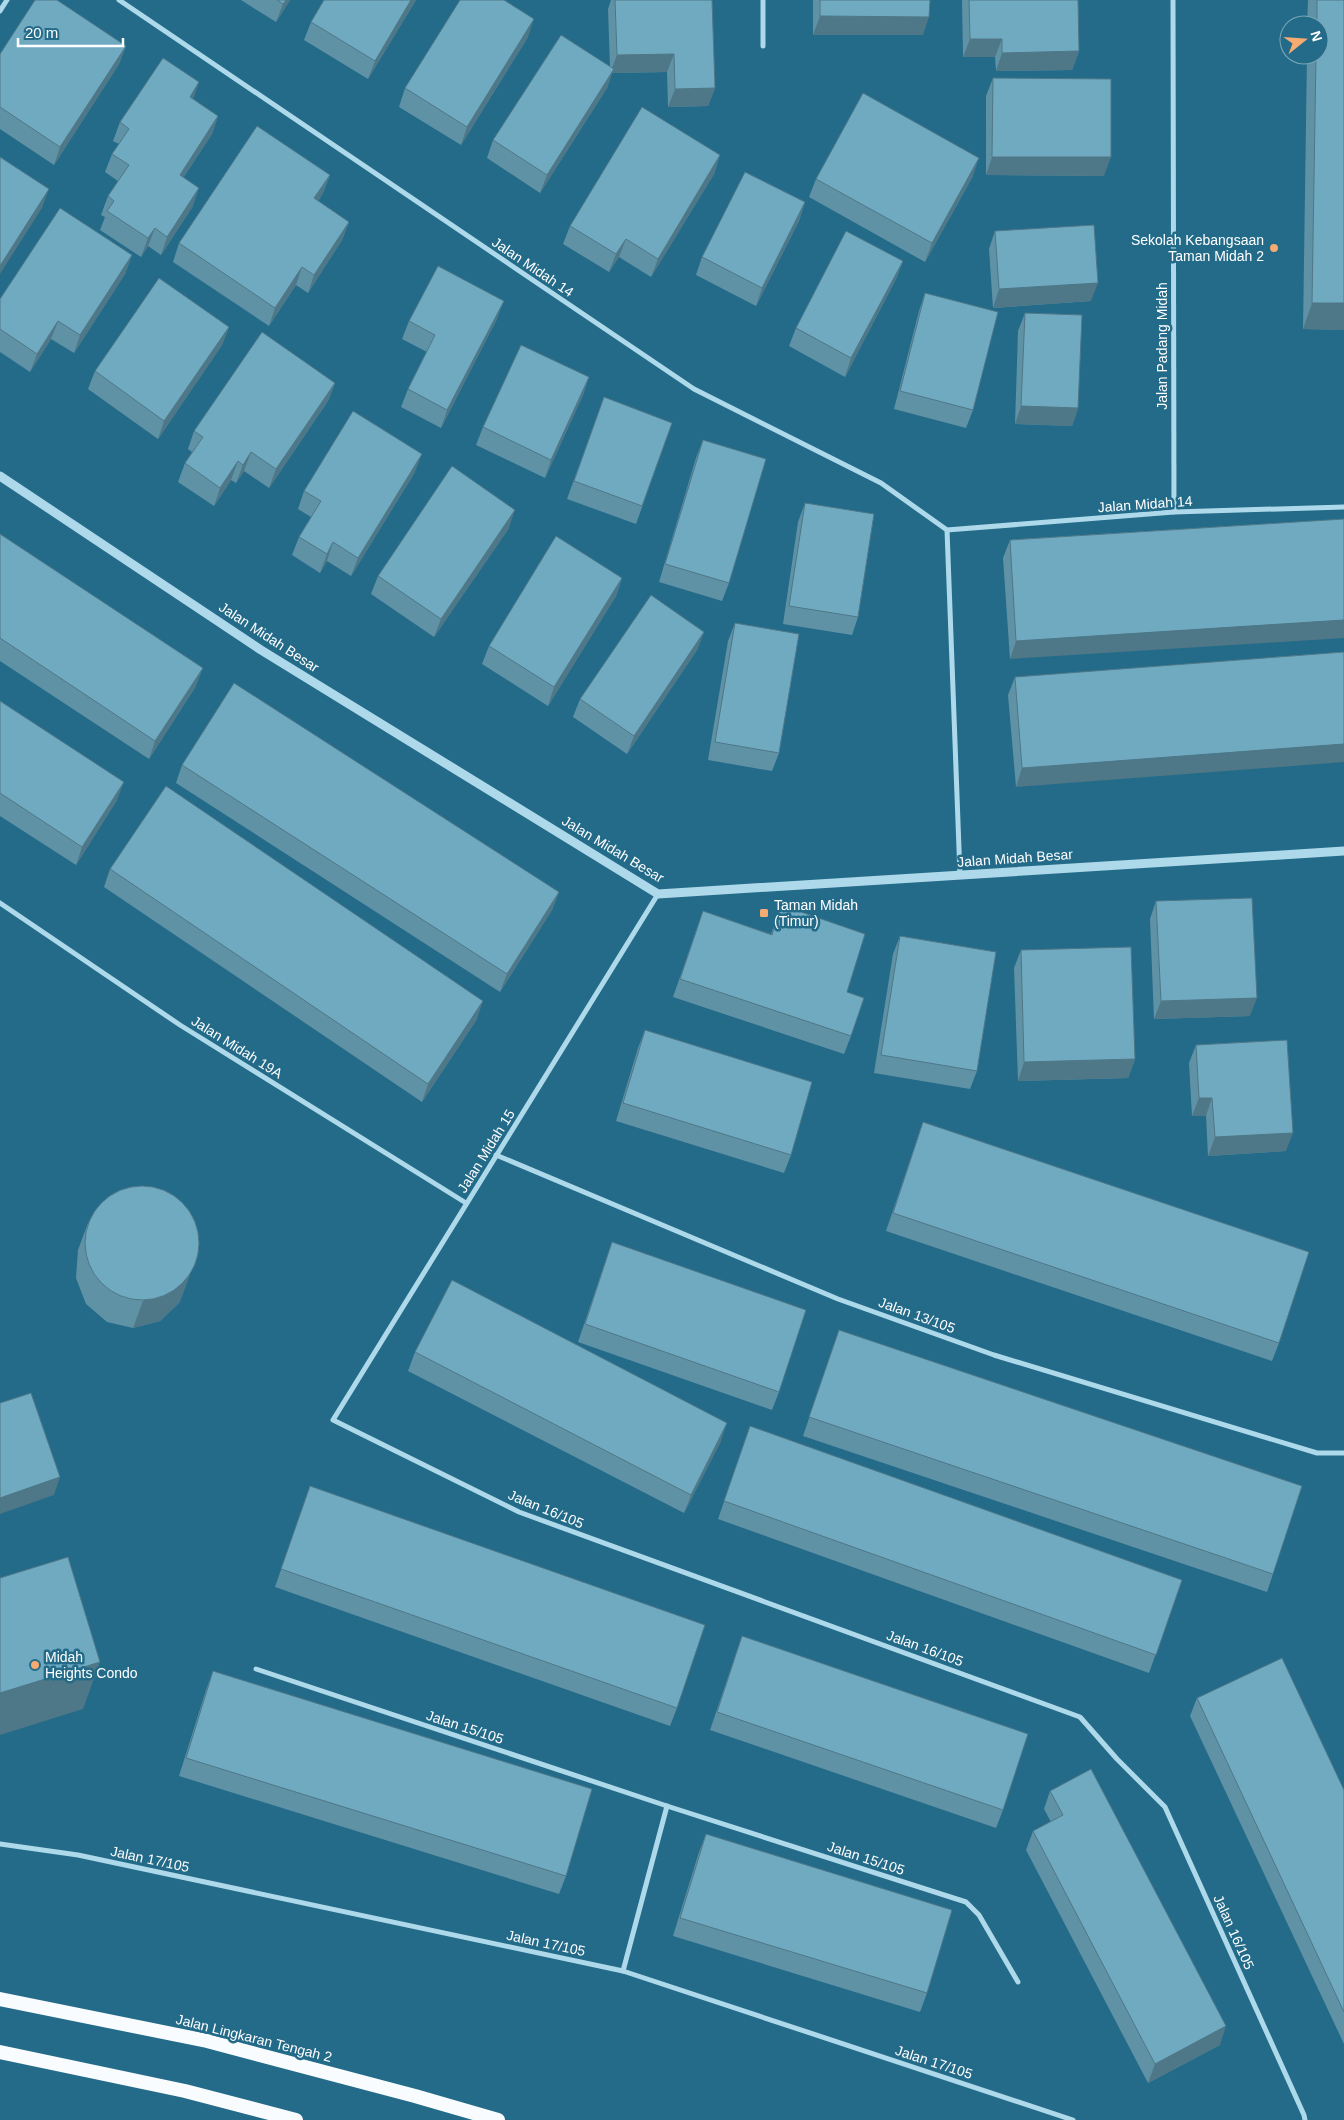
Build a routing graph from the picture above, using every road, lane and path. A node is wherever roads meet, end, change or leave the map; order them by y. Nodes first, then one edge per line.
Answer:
1 (7, 0) edge
2 (119, 0) edge
3 (763, 0) edge
4 (1173, 0) edge
5 (0, 11) edge
6 (763, 46) dead end
7 (0, 476) edge
8 (1344, 507) edge
9 (1174, 512) junction
10 (947, 530) junction
11 (1344, 850) edge
12 (960, 875) junction
13 (658, 894) junction
14 (0, 903) edge
15 (496, 1156) junction
16 (466, 1203) junction
17 (333, 1420) joint
18 (1344, 1453) edge
19 (256, 1669) dead end
20 (667, 1806) junction
21 (0, 1844) edge
22 (623, 1971) junction
23 (1018, 1982) dead end
24 (0, 1999) edge
25 (0, 2052) edge
26 (296, 2120) edge
27 (498, 2120) edge
28 (1073, 2120) edge
29 (1305, 2120) edge

1 - 5 street
2 - 10 street, Jalan Midah 14
3 - 6 street
4 - 9 street, Jalan Padang Midah
7 - 13 street, Jalan Midah Besar
8 - 9 street, Jalan Midah 14
9 - 10 street, Jalan Midah 14
10 - 12 street
11 - 12 street, Jalan Midah Besar
12 - 13 street, Jalan Midah Besar
13 - 15 street, Jalan Midah 15
14 - 16 street, Jalan Midah 19A
15 - 16 street, Jalan Midah 15
15 - 18 street, Jalan 13/105
16 - 17 street, Jalan Midah 15
17 - 29 street, Jalan 16/105
19 - 20 street, Jalan 15/105
20 - 22 street
20 - 23 street, Jalan 15/105
21 - 22 street, Jalan 17/105
22 - 28 street, Jalan 17/105
24 - 27 highway, Jalan Lingkaran Tengah 2
25 - 26 highway

